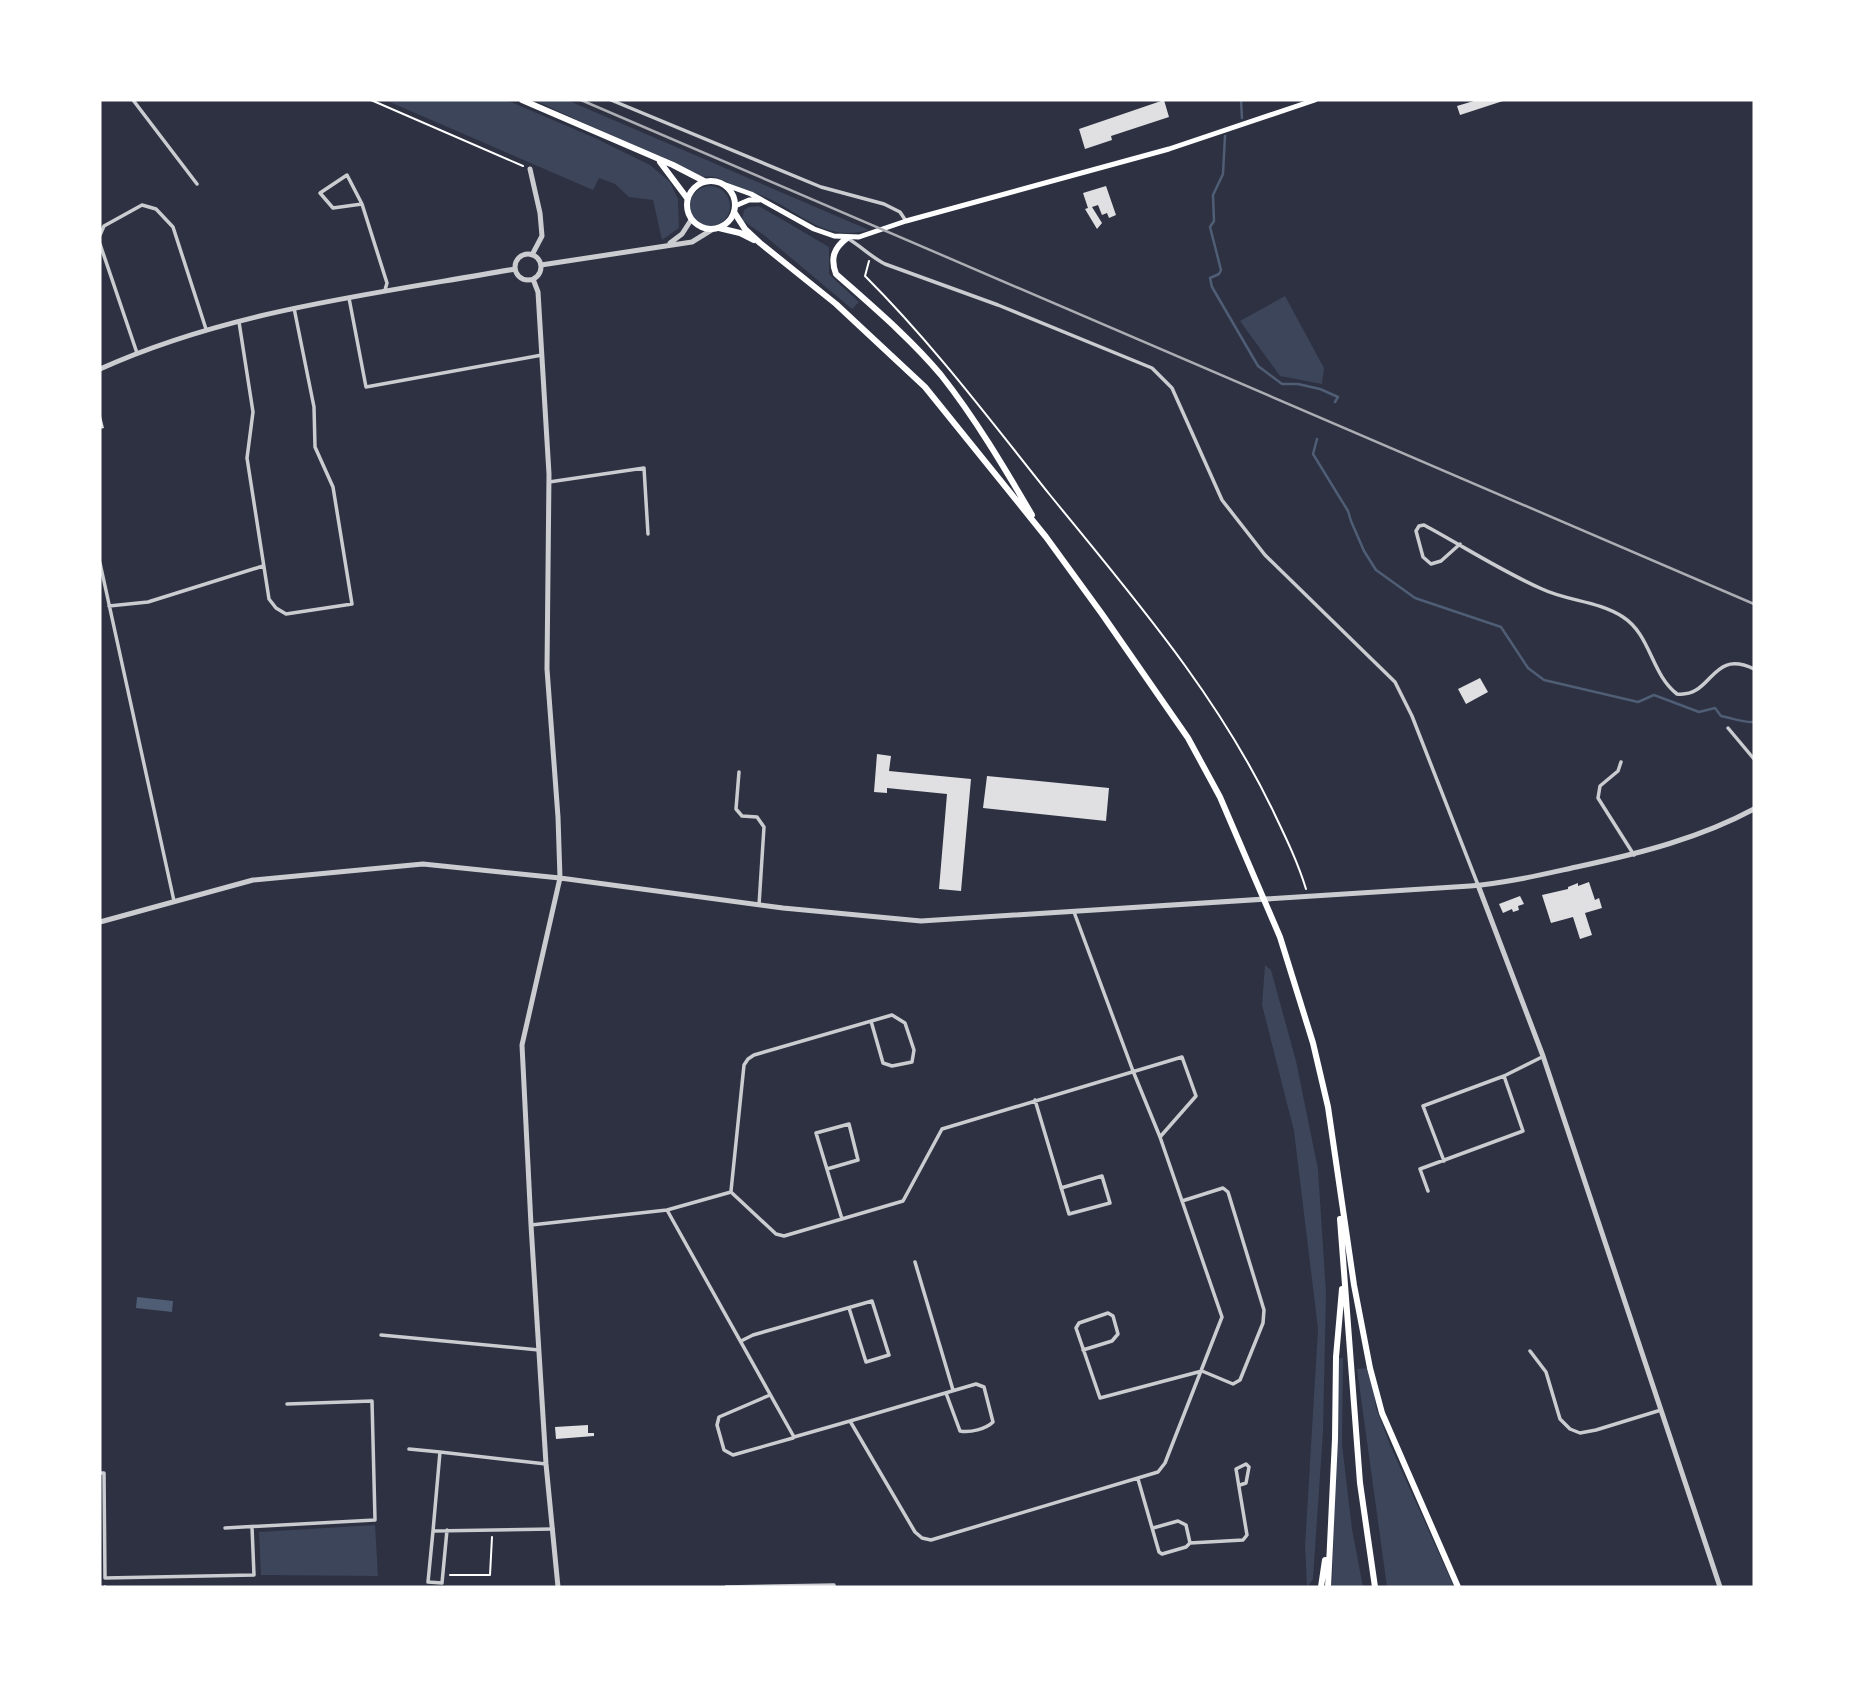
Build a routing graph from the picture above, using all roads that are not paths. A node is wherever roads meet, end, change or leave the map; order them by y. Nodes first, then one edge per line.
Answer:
1 (133, 100) edge
2 (522, 100) edge
3 (611, 100) edge
4 (1315, 100) edge
5 (658, 160) junction
6 (530, 169) road end
7 (704, 181) junction
8 (197, 184) dead end
9 (726, 185) junction
10 (687, 198) junction
11 (760, 200) junction
12 (362, 204) junction
13 (734, 209) junction
14 (691, 220) junction
15 (906, 221) junction
16 (716, 228) junction
17 (100, 235) edge
18 (847, 238) junction
19 (760, 243) junction
20 (100, 244) edge
21 (668, 245) junction
22 (533, 255) junction
23 (541, 265) junction
24 (515, 269) junction
25 (533, 279) junction
26 (384, 292) junction
27 (349, 298) junction
28 (294, 308) junction
29 (239, 320) junction
30 (206, 330) junction
31 (137, 353) junction
32 (542, 355) junction
33 (100, 369) edge
34 (549, 482) junction
35 (648, 534) dead end
36 (1046, 537) junction
37 (1460, 544) junction
38 (100, 563) edge
39 (262, 566) junction
40 (108, 606) junction
41 (1754, 669) edge
42 (1728, 728) dead end
43 (1754, 759) edge
44 (1620, 762) dead end
45 (739, 772) dead end
46 (1754, 809) edge
47 (1634, 855) junction
48 (560, 878) junction
49 (1478, 885) junction
50 (174, 901) junction
51 (759, 905) junction
52 (1074, 912) junction
53 (100, 922) edge
54 (871, 1021) junction
55 (1543, 1056) junction
56 (1133, 1071) junction
57 (1503, 1076) junction
58 (1035, 1100) junction
59 (1160, 1137) junction
60 (1444, 1160) junction
61 (1335, 1164) junction
62 (827, 1169) junction
63 (1061, 1188) junction
64 (1428, 1191) dead end
65 (731, 1192) junction
66 (1182, 1201) junction
67 (667, 1210) junction
68 (842, 1219) junction
69 (531, 1226) junction
70 (915, 1262) dead end
71 (1344, 1269) junction
72 (849, 1308) junction
73 (381, 1335) dead end
74 (741, 1342) junction
75 (539, 1350) junction
76 (1083, 1350) junction
77 (1530, 1351) dead end
78 (1202, 1371) junction
79 (953, 1391) junction
80 (946, 1393) junction
81 (770, 1395) junction
82 (286, 1404) dead end
83 (1661, 1410) junction
84 (850, 1421) junction
85 (793, 1437) junction
86 (409, 1449) dead end
87 (440, 1452) junction
88 (547, 1464) junction
89 (100, 1473) edge
90 (1138, 1479) junction
91 (1240, 1485) junction
92 (252, 1526) junction
93 (225, 1528) dead end
94 (1153, 1528) junction
95 (553, 1529) junction
96 (447, 1530) junction
97 (433, 1531) junction
98 (1329, 1541) junction
99 (1190, 1544) junction
100 (558, 1587) edge
101 (726, 1587) edge
102 (834, 1587) edge
103 (1321, 1587) edge
104 (1328, 1587) edge
105 (1375, 1587) edge
106 (1458, 1587) edge
107 (1720, 1587) edge

1 - 8 street
2 - 5 main road
3 - 15 street
4 - 15 main road
5 - 7 main road
5 - 10 main road
6 - 22 street
7 - 9 main road
7 - 10 main road
9 - 11 main road
9 - 13 main road
10 - 14 main road
11 - 13 main road
11 - 18 main road
12 - 12 street
12 - 26 street
13 - 16 main road
13 - 19 main road
14 - 16 main road
14 - 21 street
15 - 18 main road
16 - 19 main road
16 - 21 street
17 - 30 street
18 - 36 main road
18 - 49 street
19 - 36 main road
20 - 31 street
21 - 23 street
22 - 23 street
22 - 24 street
23 - 25 street
24 - 25 street
24 - 26 street
25 - 32 street
26 - 27 street
27 - 28 street
27 - 32 street
28 - 29 street
28 - 39 street
29 - 30 street
29 - 39 street
30 - 31 street
31 - 33 street
32 - 34 street
34 - 35 street
34 - 48 street
36 - 61 main road
37 - 37 street
37 - 41 street
38 - 40 street
39 - 40 street
40 - 50 street
42 - 43 street
44 - 47 street
45 - 51 street
46 - 47 street
47 - 49 street
48 - 50 street
48 - 51 street
48 - 69 street
49 - 52 street
49 - 55 street
50 - 53 street
51 - 52 street
52 - 56 street
54 - 54 street
54 - 65 street
55 - 57 street
55 - 83 street
56 - 58 street
56 - 59 street
56 - 59 street
57 - 60 street
57 - 60 street
58 - 63 street
58 - 68 street
59 - 66 street
60 - 64 street
61 - 71 main road
61 - 106 main road
62 - 62 street
62 - 68 street
63 - 63 street
65 - 67 street
65 - 68 street
66 - 78 street
66 - 78 street
67 - 69 street
67 - 74 street
69 - 75 street
70 - 79 street
71 - 98 main road
71 - 105 main road
72 - 72 street
72 - 74 street
73 - 75 street
74 - 81 street
75 - 88 street
76 - 76 street
76 - 78 street
77 - 83 street
78 - 90 street
79 - 80 street
79 - 80 street
80 - 84 street
81 - 85 street
81 - 85 street
82 - 92 street
83 - 107 street
84 - 85 street
84 - 90 street
86 - 87 street
87 - 88 street
87 - 97 street
88 - 95 street
89 - 92 street
90 - 94 street
91 - 91 street
91 - 99 street
92 - 93 street
94 - 99 street
94 - 99 street
95 - 96 street
95 - 100 street
96 - 97 street
96 - 97 street
98 - 103 main road
98 - 104 main road
101 - 102 street

